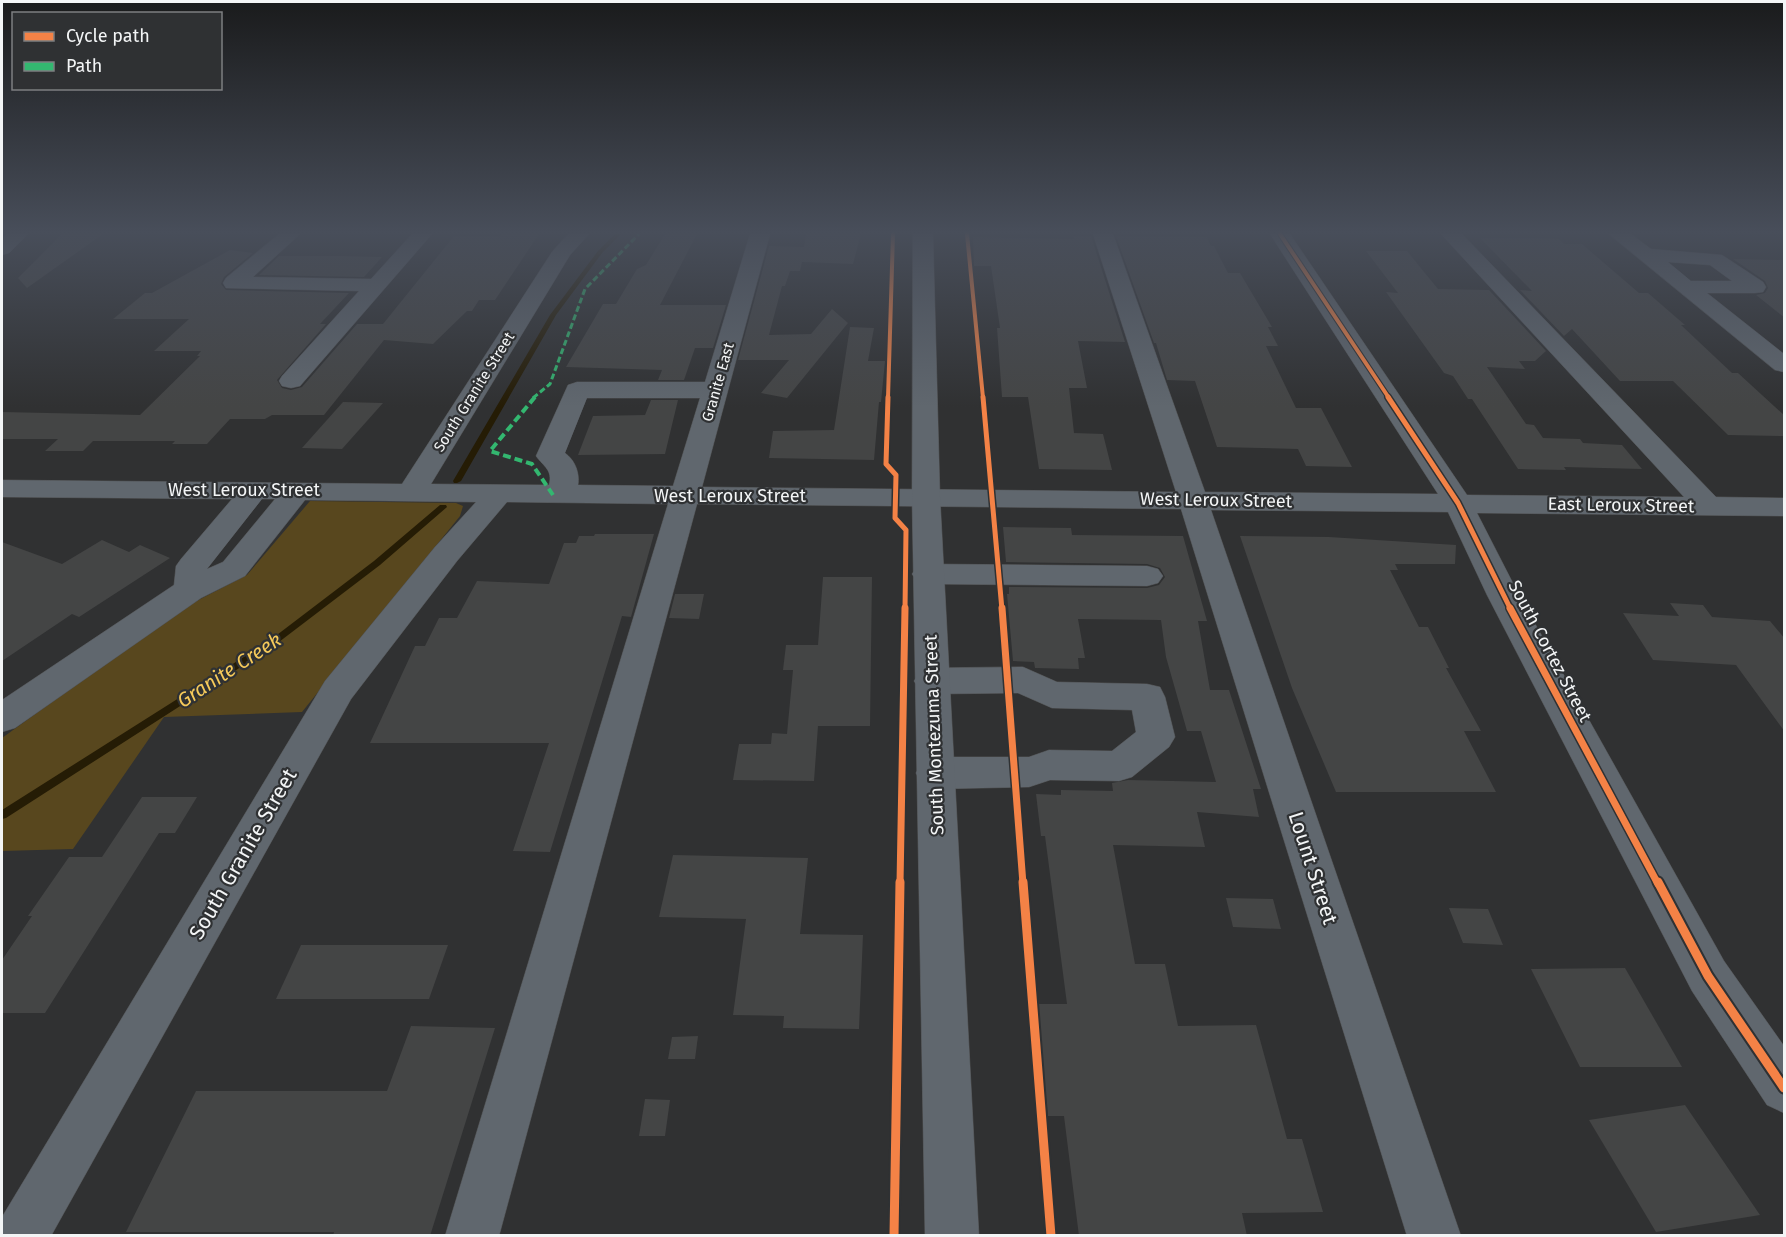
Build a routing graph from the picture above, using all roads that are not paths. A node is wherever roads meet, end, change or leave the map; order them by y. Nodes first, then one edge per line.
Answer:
1 (369, 292) edge
2 (537, 292) edge
3 (744, 292) edge
4 (924, 292) edge
5 (1123, 292) edge
6 (1318, 292) edge
7 (1505, 292) edge
8 (1692, 292) edge
9 (1785, 365) edge
10 (291, 381) dead end
11 (716, 390) junction
12 (2, 488) edge
13 (255, 490) junction
14 (298, 490) junction
15 (412, 491) junction
16 (498, 495) junction
17 (561, 495) junction
18 (686, 495) junction
19 (926, 497) junction
20 (1193, 500) junction
21 (1458, 503) junction
22 (1708, 507) junction
23 (1785, 507) edge
24 (928, 573) junction
25 (1147, 576) dead end
26 (189, 590) junction
27 (932, 681) junction
28 (2, 718) edge
29 (935, 773) junction
30 (1785, 1088) edge
31 (21, 1236) edge
32 (472, 1236) edge
33 (952, 1236) edge
34 (1434, 1236) edge

1 - 10 street
2 - 15 street, South Granite Street
3 - 11 street, Granite East
4 - 19 street, South Montezuma Street
5 - 20 street, Lount Street
6 - 21 street, South Cortez Street
7 - 22 street
8 - 9 street
11 - 17 street
11 - 18 street, Granite East
12 - 13 street, West Leroux Street
13 - 14 street, West Leroux Street
13 - 26 street
14 - 15 street, West Leroux Street
14 - 26 street
15 - 16 street, West Leroux Street
16 - 17 street, West Leroux Street
16 - 31 street, South Granite Street
17 - 18 street, West Leroux Street
18 - 19 street, West Leroux Street
18 - 32 street, Granite East
19 - 20 street, West Leroux Street
19 - 24 street, South Montezuma Street
20 - 21 street, West Leroux Street
20 - 34 street, Lount Street
21 - 22 street, East Leroux Street
21 - 30 street, South Cortez Street
22 - 23 street, East Leroux Street
24 - 25 street
24 - 27 street, South Montezuma Street
26 - 28 street
27 - 29 street, South Montezuma Street
27 - 29 street
29 - 33 street, South Montezuma Street

